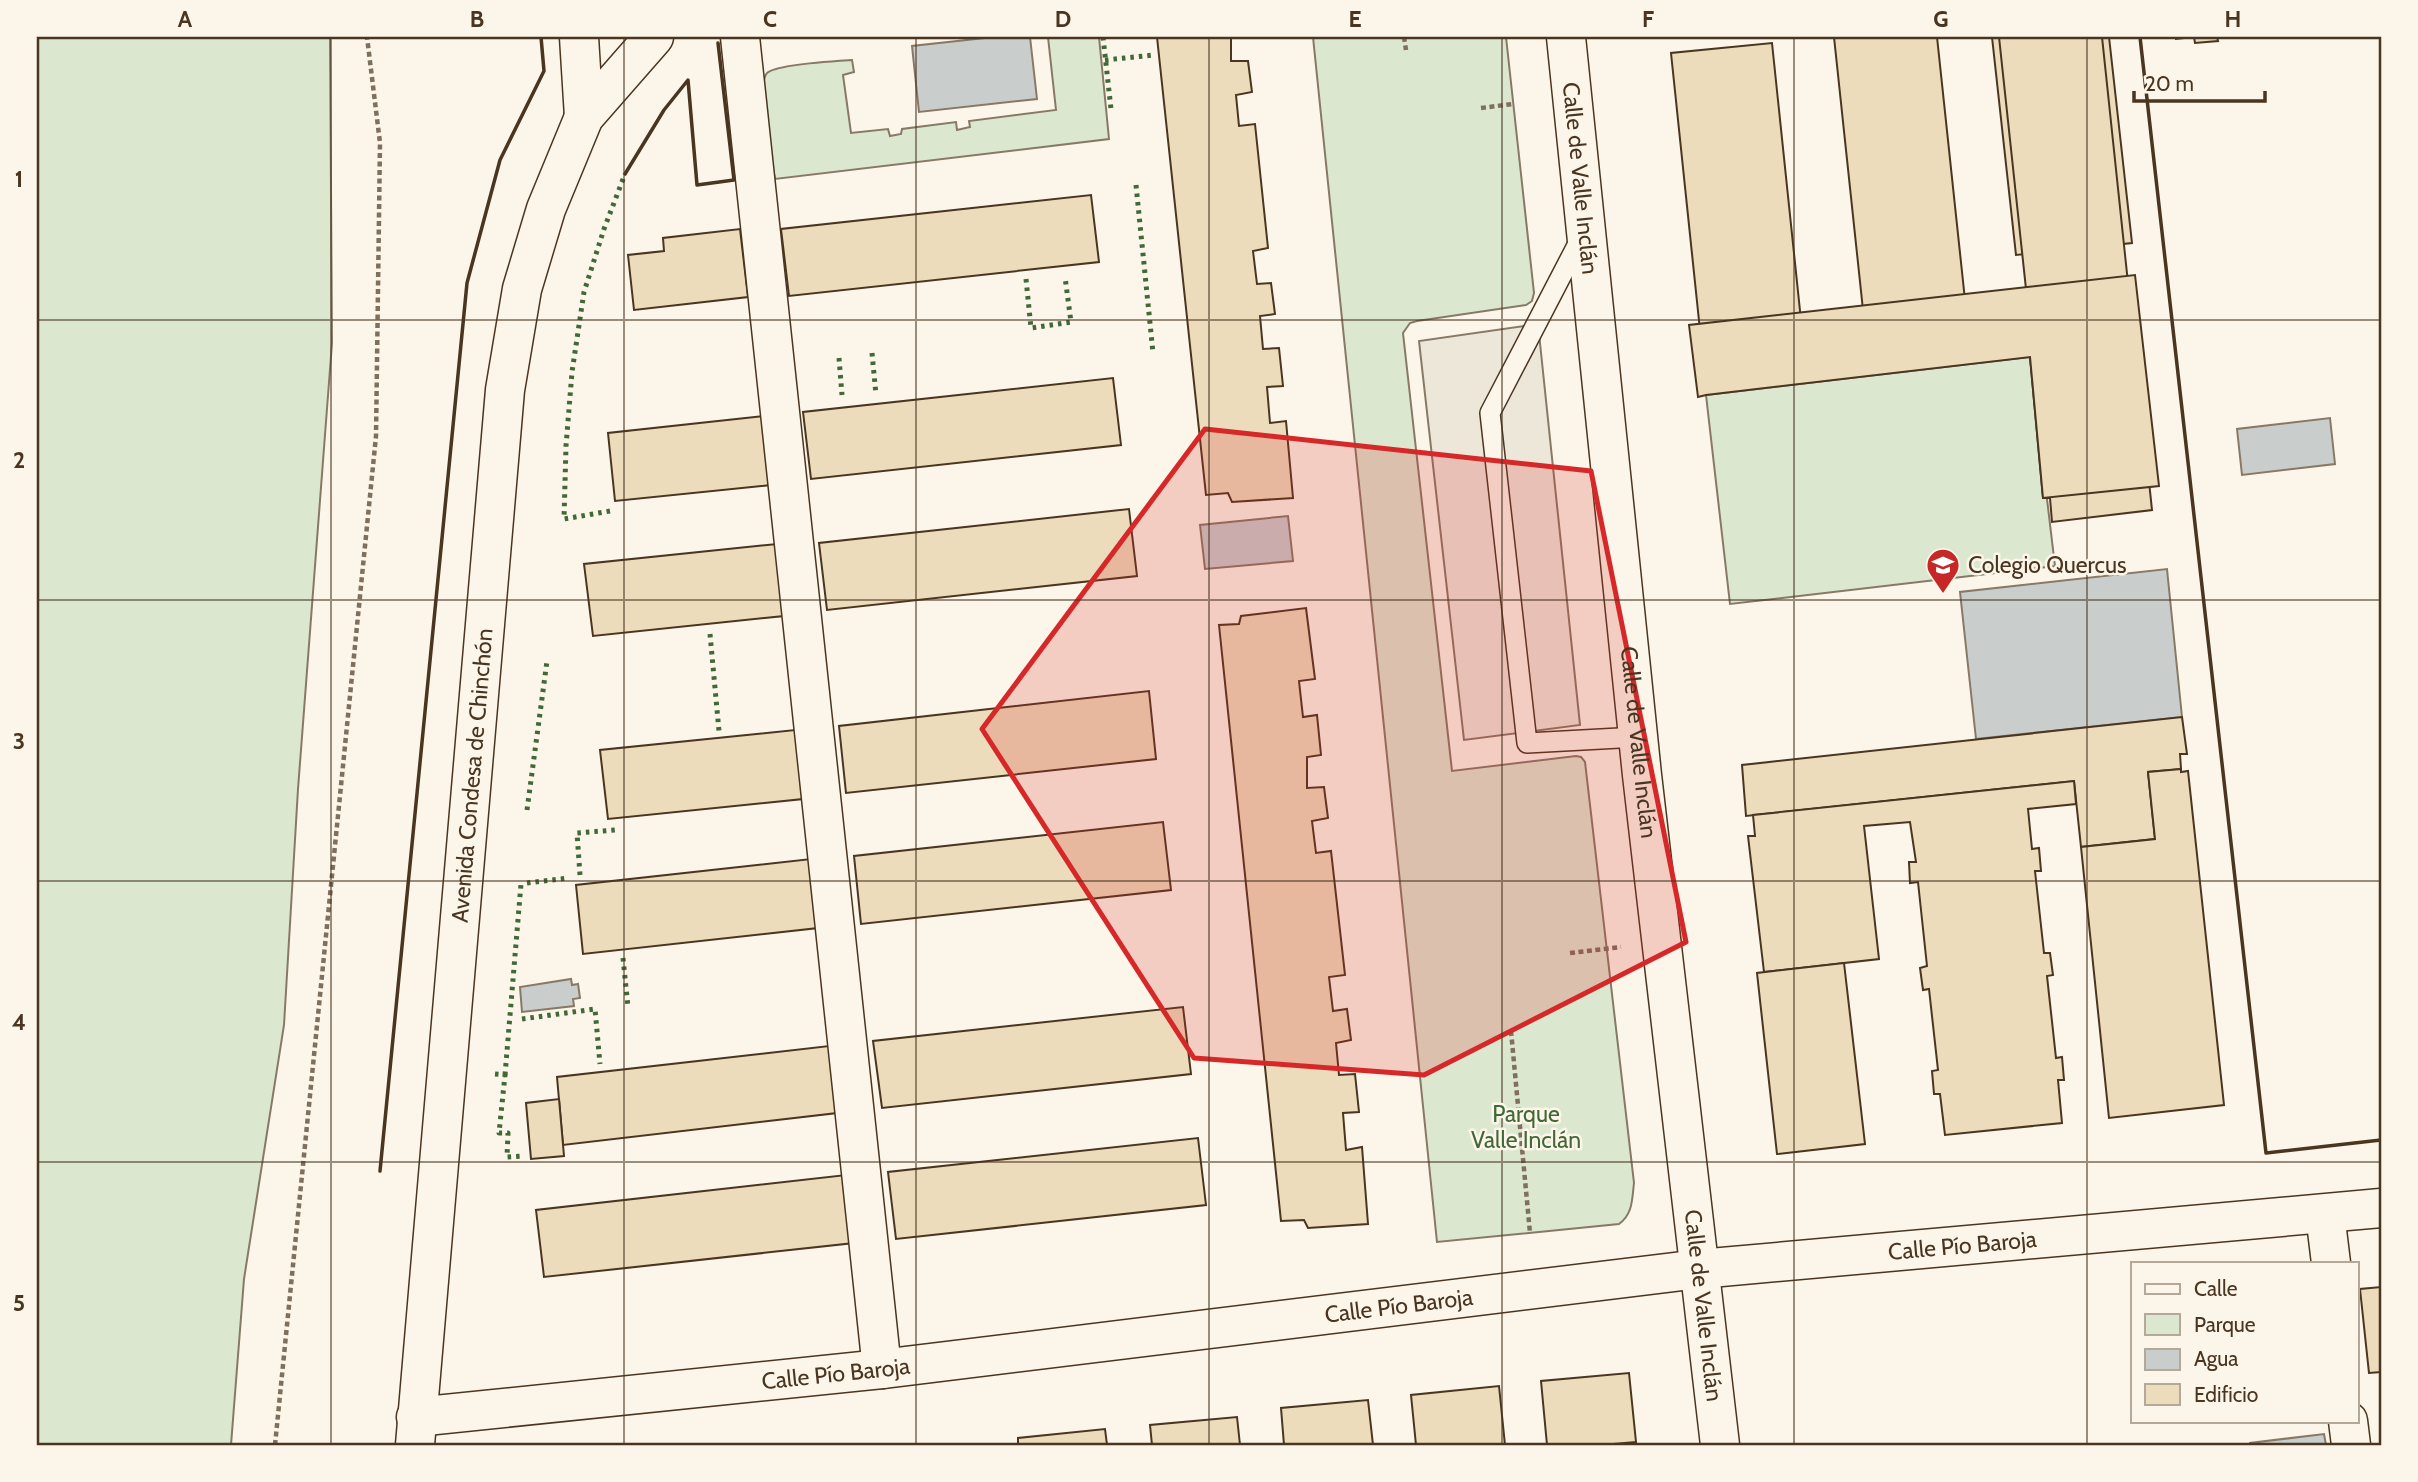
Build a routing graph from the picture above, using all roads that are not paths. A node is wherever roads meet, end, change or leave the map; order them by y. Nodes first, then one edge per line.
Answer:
1 (579, 37) edge
2 (654, 37) edge
3 (740, 37) edge
4 (1566, 37) edge
5 (584, 117) junction
6 (1585, 228) junction
7 (1638, 737) junction
8 (2381, 1208) edge
9 (2325, 1214) junction
10 (2330, 1262) edge
11 (1699, 1269) junction
12 (882, 1369) junction
13 (2348, 1422) edge
14 (416, 1431) edge
15 (1720, 1445) edge
16 (2351, 1445) edge

1 - 5 street, Avenida Condesa de Chinchón
2 - 5 street, Avenida Condesa de Chinchón
3 - 12 street
4 - 6 street, Calle de Valle Inclán
5 - 14 street, Avenida Condesa de Chinchón
6 - 7 street, Calle de Valle Inclán
6 - 7 lane
7 - 11 street, Calle de Valle Inclán
8 - 9 street, Calle Pío Baroja
9 - 10 street
9 - 11 street, Calle Pío Baroja
11 - 12 street, Calle Pío Baroja
11 - 15 street, Calle de Valle Inclán
12 - 14 street, Calle Pío Baroja
13 - 16 street

